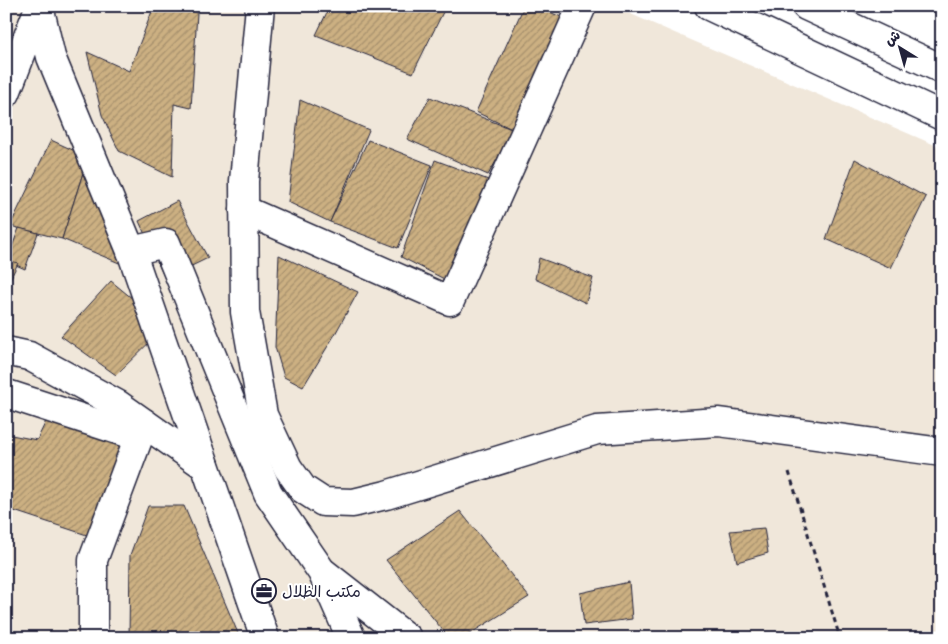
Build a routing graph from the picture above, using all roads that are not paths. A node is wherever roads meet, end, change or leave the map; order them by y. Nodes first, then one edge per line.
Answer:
1 (260, 6) edge
2 (582, 6) edge
3 (709, 6) edge
4 (806, 6) edge
5 (39, 7) edge
6 (942, 69) edge
7 (6, 93) edge
8 (942, 116) edge
9 (244, 210) junction
10 (131, 251) junction
11 (6, 351) edge
12 (6, 394) edge
13 (142, 430) junction
14 (942, 452) edge
15 (205, 466) junction
16 (322, 572) junction
17 (92, 638) edge
18 (264, 638) edge
19 (352, 638) edge
20 (407, 638) edge

1 - 9 street
2 - 9 street
3 - 8 street
4 - 6 street
5 - 7 street
5 - 10 street
9 - 14 street
10 - 15 street
10 - 16 street
11 - 13 street
12 - 13 street
13 - 15 street
13 - 17 street
15 - 18 street
16 - 19 street
16 - 20 street

